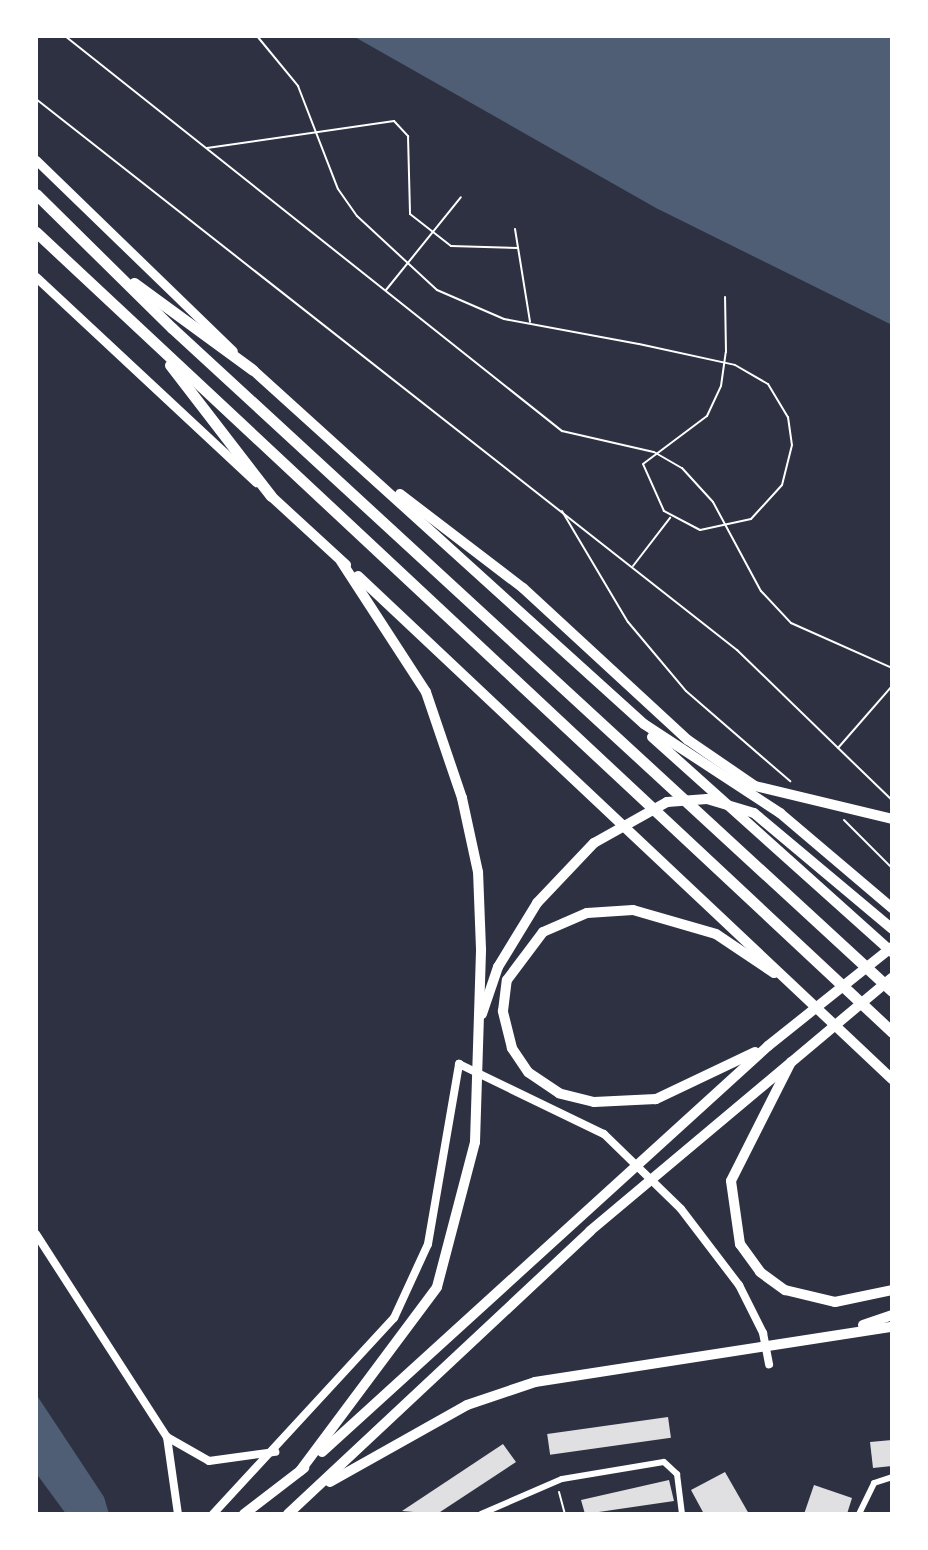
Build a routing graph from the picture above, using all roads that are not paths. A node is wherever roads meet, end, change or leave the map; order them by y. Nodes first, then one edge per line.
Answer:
1 (36, 160) edge
2 (36, 194) edge
3 (36, 232) edge
4 (103, 260) junction
5 (36, 277) edge
6 (148, 336) junction
7 (253, 370) junction
8 (324, 435) junction
9 (271, 496) junction
10 (341, 561) junction
11 (611, 696) junction
12 (892, 819) edge
13 (892, 908) edge
14 (892, 929) edge
15 (892, 950) edge
16 (892, 978) edge
17 (892, 991) edge
18 (803, 992) junction
19 (478, 1025) junction
20 (892, 1032) edge
21 (768, 1046) junction
22 (795, 1054) junction
23 (892, 1079) edge
24 (36, 1234) edge
25 (892, 1290) edge
26 (892, 1315) edge
27 (892, 1327) edge
28 (846, 1331) junction
29 (769, 1364) dead end
30 (167, 1437) junction
31 (276, 1451) junction
32 (300, 1471) junction
33 (892, 1477) edge
34 (317, 1489) junction
35 (178, 1514) edge
36 (213, 1514) edge
37 (244, 1514) edge
38 (288, 1514) edge
39 (481, 1514) edge
40 (682, 1514) edge
41 (859, 1514) edge

1 - 7 main road
2 - 4 highway
3 - 6 highway
4 - 7 highway
4 - 17 highway
5 - 9 main road
6 - 9 highway
6 - 20 highway
7 - 8 main road
8 - 11 main road
8 - 12 main road
9 - 10 main road
10 - 18 main road
10 - 19 main road
11 - 13 main road
11 - 15 main road
14 - 19 main road
15 - 21 main road
16 - 22 main road
18 - 21 main road
18 - 23 main road
19 - 32 main road
21 - 32 main road
22 - 25 main road
22 - 34 main road
24 - 30 street
26 - 28 main road
27 - 28 main road
28 - 34 main road
29 - 31 street
30 - 31 street
30 - 35 street
31 - 36 street
32 - 37 main road
33 - 41 street
34 - 38 main road
39 - 40 street

